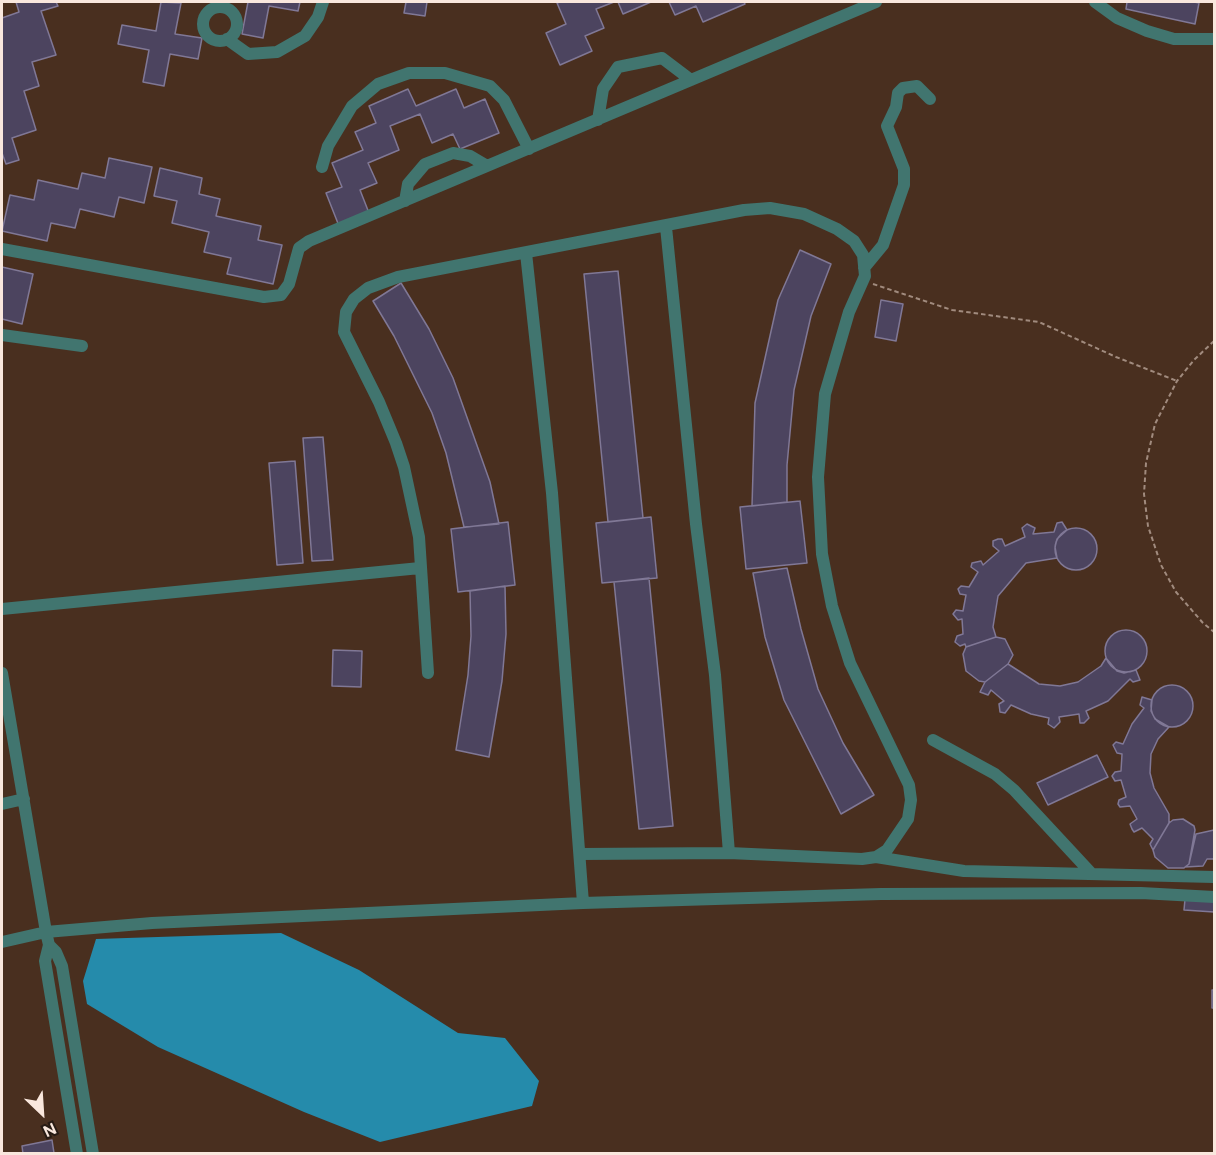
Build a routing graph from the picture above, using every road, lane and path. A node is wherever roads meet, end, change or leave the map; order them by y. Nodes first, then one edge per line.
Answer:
1 (324, 2) edge
2 (876, 2) edge
3 (1095, 2) edge
4 (227, 39) dead end
5 (1215, 39) edge
6 (692, 80) junction
7 (930, 99) dead end
8 (598, 120) junction
9 (529, 148) junction
10 (487, 166) junction
11 (322, 167) dead end
12 (405, 201) junction
13 (666, 227) junction
14 (2, 249) edge
15 (526, 253) junction
16 (864, 272) junction
17 (2, 335) edge
18 (1215, 341) edge
19 (82, 346) dead end
20 (1177, 381) junction
21 (420, 568) junction
22 (2, 609) edge
23 (1215, 632) edge
24 (2, 673) edge
25 (428, 673) dead end
26 (933, 740) dead end
27 (24, 800) junction
28 (2, 804) edge
29 (729, 853) junction
30 (581, 854) junction
31 (876, 856) junction
32 (1092, 874) junction
33 (1215, 877) edge
34 (1215, 897) edge
35 (583, 903) junction
36 (45, 932) junction
37 (2, 942) edge
38 (49, 945) junction
39 (77, 1154) edge
40 (93, 1154) edge

1 - 4 street
2 - 6 street
3 - 5 street
6 - 8 street
6 - 8 street
7 - 16 street
8 - 9 street
9 - 10 street
9 - 11 street
10 - 12 street
10 - 12 street
12 - 14 street
13 - 15 street
13 - 16 street
13 - 29 street
15 - 21 street
15 - 30 street
16 - 20 path
16 - 31 street
17 - 19 street
18 - 20 path
20 - 23 path
21 - 22 street
21 - 25 street
24 - 27 street
26 - 32 street
27 - 28 street
27 - 36 street
29 - 30 street
29 - 31 street
30 - 35 street
31 - 32 street
32 - 33 street
34 - 35 street
35 - 36 street
36 - 37 street
36 - 38 street
38 - 39 street
38 - 40 street

